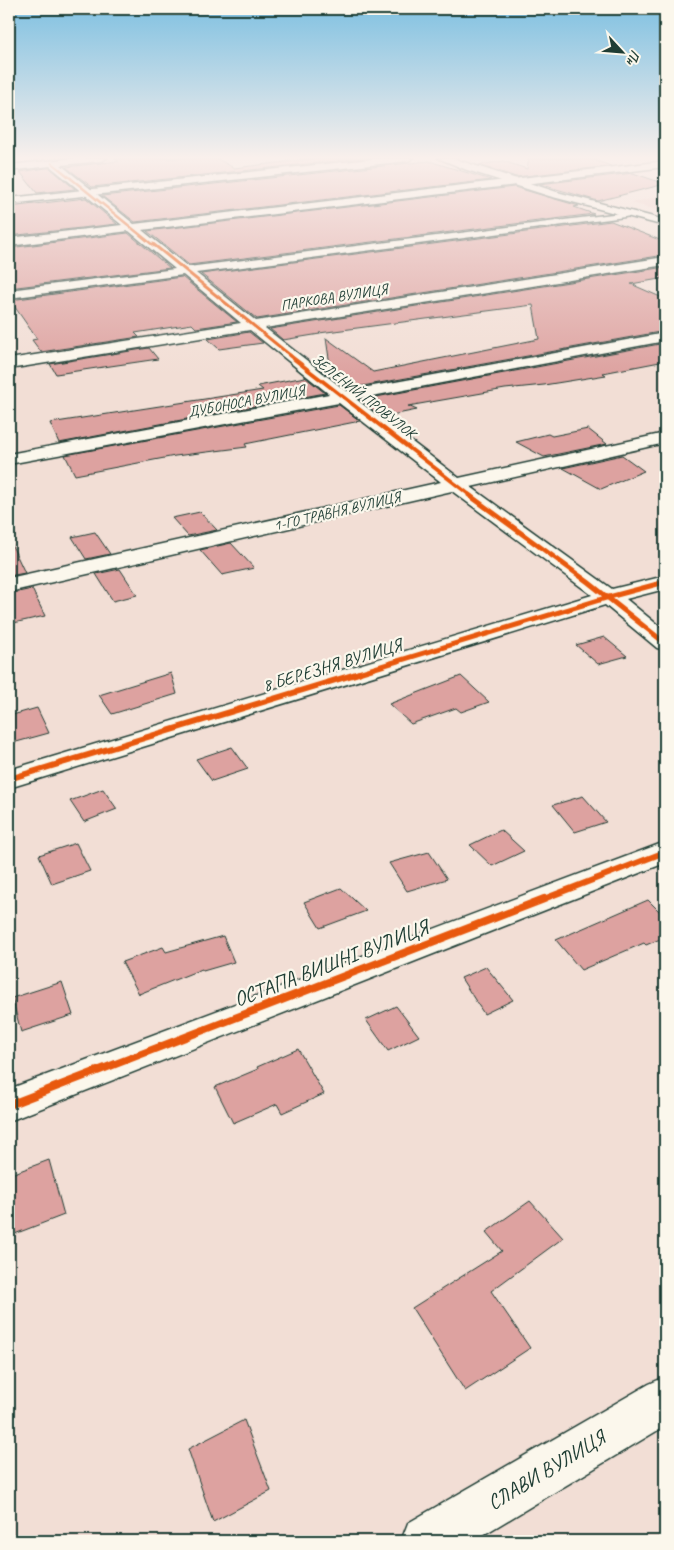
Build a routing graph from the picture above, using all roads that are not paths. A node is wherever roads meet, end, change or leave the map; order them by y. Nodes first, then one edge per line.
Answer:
1 (105, 230) edge
2 (136, 230) edge
3 (498, 230) edge
4 (9, 242) edge
5 (665, 261) edge
6 (183, 271) junction
7 (9, 294) edge
8 (254, 326) junction
9 (665, 337) edge
10 (9, 364) edge
11 (342, 396) junction
12 (665, 438) edge
13 (9, 459) edge
14 (456, 484) junction
15 (565, 565) junction
16 (665, 581) edge
17 (9, 585) edge
18 (608, 597) junction
19 (549, 615) junction
20 (660, 639) edge
21 (9, 778) edge
22 (665, 852) edge
23 (9, 1105) edge
24 (665, 1400) edge
25 (426, 1541) edge

1 - 4 street
2 - 6 street, ЗЕЛЕНИЙ ПРОВУЛОК
3 - 6 street
5 - 8 street, ПАРКОВА ВУЛИЦЯ
6 - 7 street
6 - 8 street, ЗЕЛЕНИЙ ПРОВУЛОК
8 - 10 street, ПАРКОВА ВУЛИЦЯ
8 - 11 street, ЗЕЛЕНИЙ ПРОВУЛОК
9 - 11 street, ДУБОНОСА ВУЛИЦЯ
11 - 13 street, ДУБОНОСА ВУЛИЦЯ
11 - 14 street, ЗЕЛЕНИЙ ПРОВУЛОК
12 - 14 street, 1-ГО ТРАВНЯ ВУЛИЦЯ
14 - 15 street, ЗЕЛЕНИЙ ПРОВУЛОК
14 - 17 street, 1-ГО ТРАВНЯ ВУЛИЦЯ
15 - 16 street
15 - 18 street, ЗЕЛЕНИЙ ПРОВУЛОК
16 - 18 street, 8 БЕРЕЗНЯ ВУЛИЦЯ
18 - 19 street, 8 БЕРЕЗНЯ ВУЛИЦЯ
18 - 20 street, ЗЕЛЕНИЙ ПРОВУЛОК
19 - 20 street
19 - 21 street, 8 БЕРЕЗНЯ ВУЛИЦЯ
22 - 23 street, ОСТАПА ВИШНІ ВУЛИЦЯ
24 - 25 street, СЛАВИ ВУЛИЦЯ

